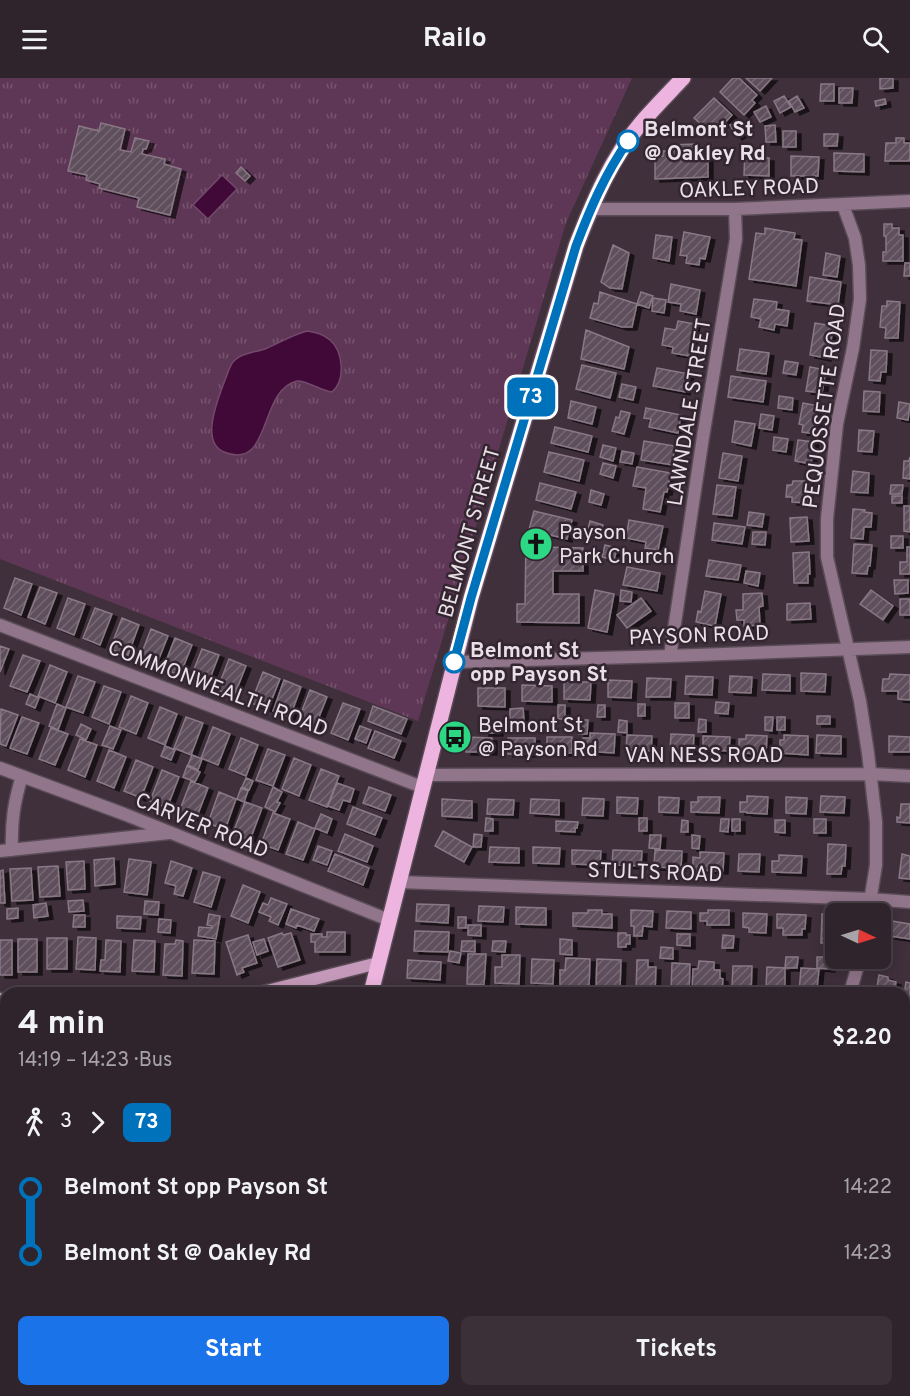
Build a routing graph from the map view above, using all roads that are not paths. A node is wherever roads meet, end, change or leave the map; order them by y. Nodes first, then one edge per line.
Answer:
1 (683, 78) edge
2 (910, 201) edge
3 (843, 205) junction
4 (590, 209) junction
5 (735, 209) junction
6 (0, 625) edge
7 (910, 647) edge
8 (849, 649) junction
9 (670, 656) junction
10 (454, 662) junction
11 (0, 768) edge
12 (871, 774) junction
13 (22, 776) junction
14 (910, 776) edge
15 (424, 781) junction
16 (170, 833) junction
17 (6, 850) edge
18 (398, 882) junction
19 (870, 899) junction
20 (910, 902) edge
21 (869, 903) edge
22 (389, 920) junction
23 (378, 963) junction
24 (857, 969) edge
25 (283, 987) edge
26 (372, 987) edge
27 (852, 987) edge

1 - 4 main road, BELMONT STREET
2 - 3 street, OAKLEY ROAD
3 - 5 street, OAKLEY ROAD
3 - 8 street, PEQUOSSETTE ROAD
4 - 5 street, OAKLEY ROAD
4 - 10 main road, BELMONT STREET
5 - 9 street, LAWNDALE STREET
6 - 15 street, COMMONWEALTH ROAD
7 - 8 street, PAYSON ROAD
8 - 9 street, PAYSON ROAD
8 - 12 street, PEQUOSSETTE ROAD
9 - 10 street, PAYSON ROAD
10 - 15 main road, BELMONT STREET
11 - 13 street, CARVER ROAD
12 - 14 street, VAN NESS ROAD
12 - 15 street, VAN NESS ROAD
12 - 19 street, PEQUOSSETTE ROAD
13 - 16 street, CARVER ROAD
13 - 17 street
15 - 18 main road, BELMONT STREET
16 - 17 street
16 - 22 street, CARVER ROAD
18 - 19 street, STULTS ROAD
18 - 22 main road, BELMONT STREET
19 - 20 street, STULTS ROAD
19 - 21 street, PEQUOSSETTE ROAD
22 - 23 main road, BELMONT STREET
23 - 25 street
23 - 26 main road, BELMONT STREET
24 - 27 street

